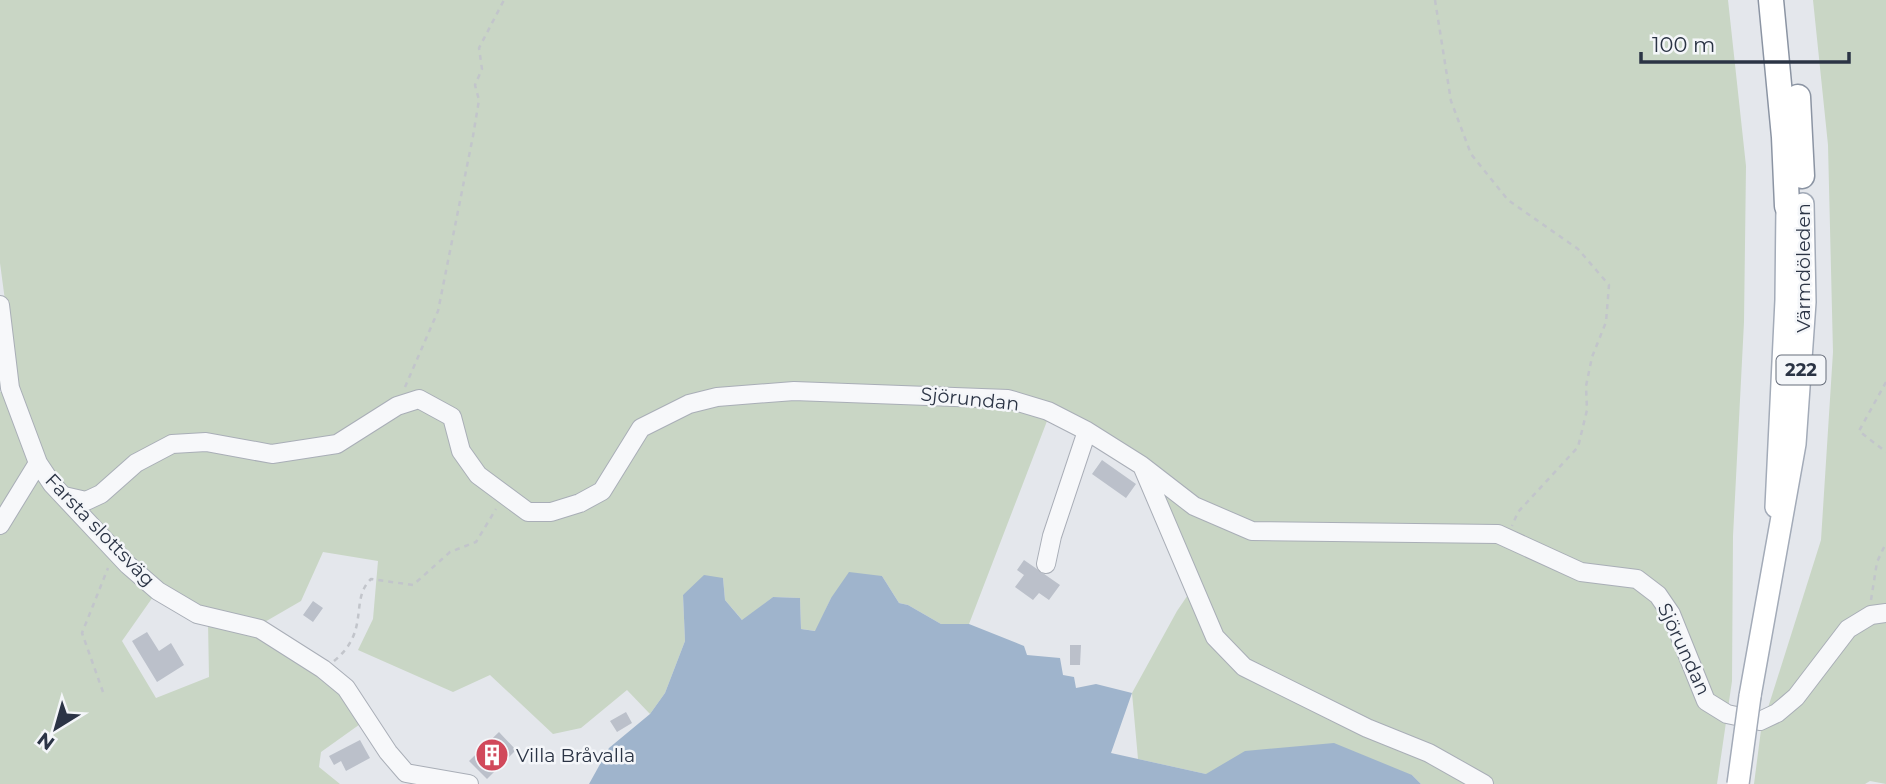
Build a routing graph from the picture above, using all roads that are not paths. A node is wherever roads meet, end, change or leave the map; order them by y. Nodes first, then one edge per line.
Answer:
1 (1771, 0) edge
2 (1788, 0) edge
3 (1795, 205) junction
4 (0, 304) edge
5 (1087, 431) junction
6 (38, 463) junction
7 (1141, 465) junction
8 (64, 496) junction
9 (0, 525) edge
10 (1046, 564) dead end
11 (1886, 613) edge
12 (468, 784) edge
13 (1484, 784) edge
14 (1738, 784) edge

1 - 3 highway, Värmdöleden / 222
2 - 3 highway, Värmdöleden / 222
3 - 14 main road, Värmdöleden / 222, bridge
4 - 6 street, Farsta slottsväg
5 - 7 street, Sjörundan
5 - 8 street, Sjörundan
5 - 10 street
6 - 8 street, Farsta slottsväg
6 - 9 street
7 - 11 street, Sjörundan
7 - 13 street
8 - 12 street, Farsta slottsväg

